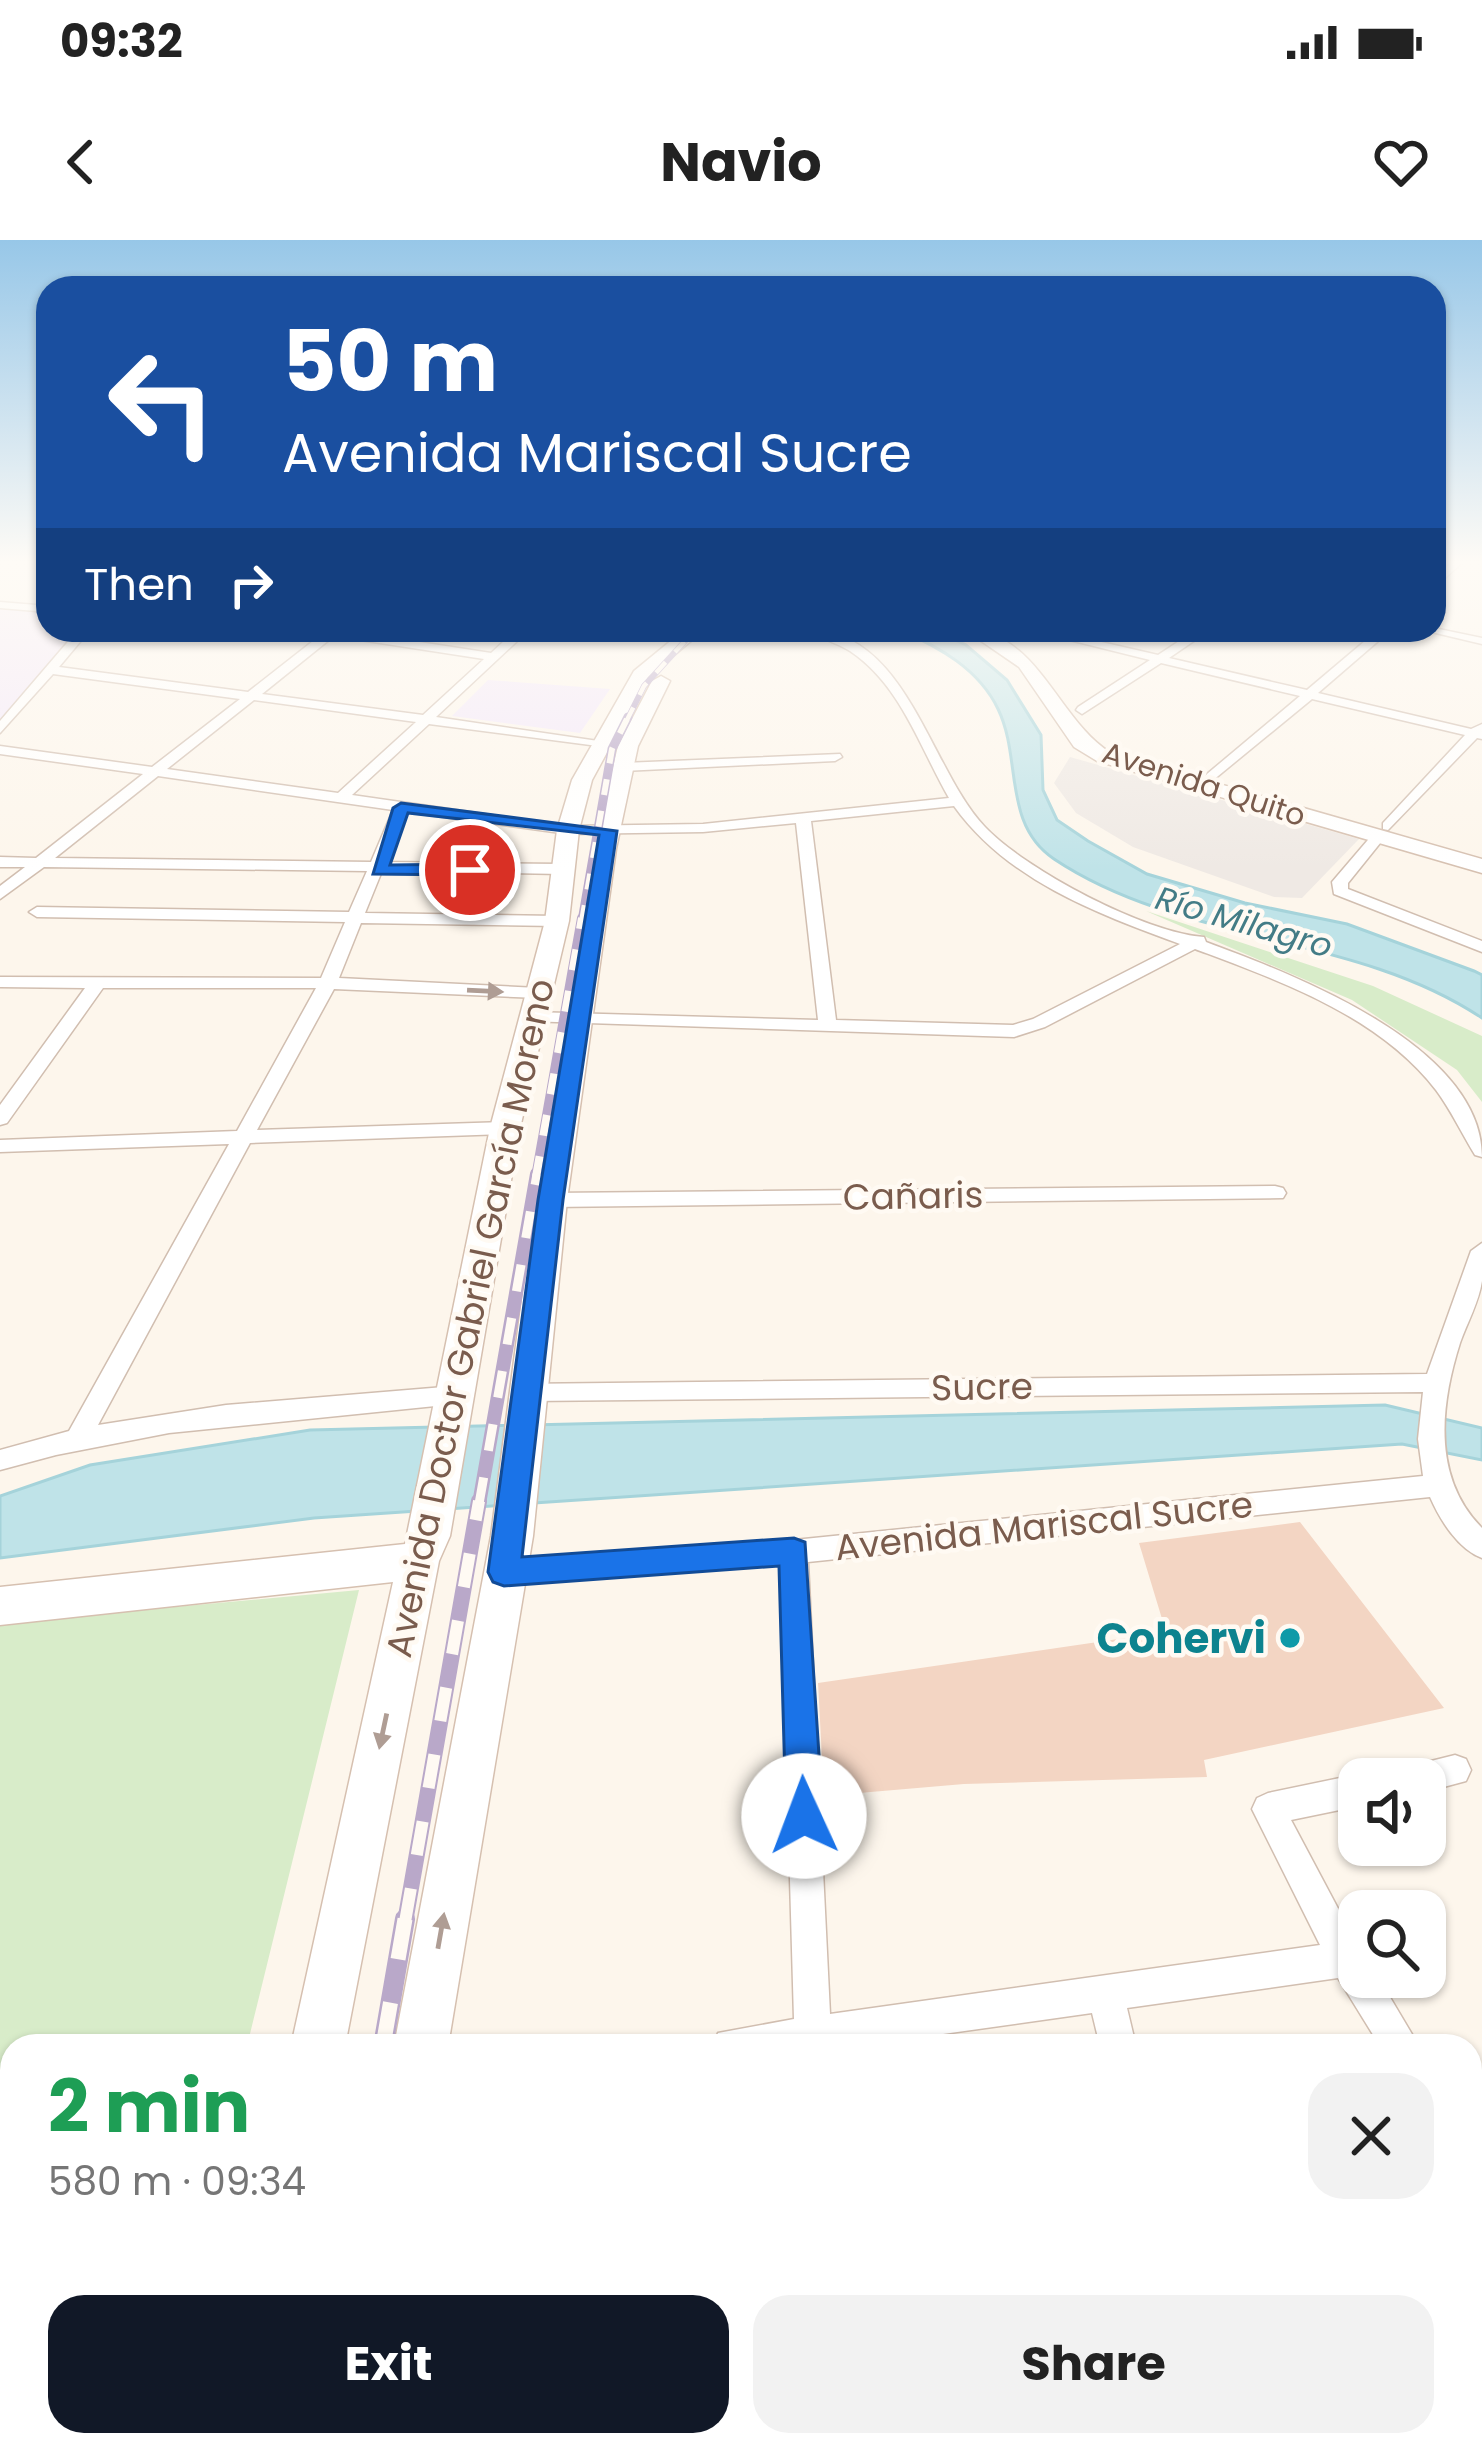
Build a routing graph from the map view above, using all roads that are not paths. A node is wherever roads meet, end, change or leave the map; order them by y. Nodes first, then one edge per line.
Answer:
1 (57, 664) edge
2 (290, 664) edge
3 (485, 664) edge
4 (652, 664) edge
5 (677, 664) edge
6 (877, 664) edge
7 (1026, 664) edge
8 (1045, 664) edge
9 (1152, 664) edge
10 (1177, 664) edge
11 (1343, 664) edge
12 (52, 670) junction
13 (250, 695) junction
14 (1306, 695) junction
15 (1082, 710) junction
16 (426, 720) junction
17 (0, 729) edge
18 (1480, 731) edge
19 (598, 742) junction
20 (0, 750) edge
21 (836, 757) dead end
22 (623, 767) junction
23 (155, 772) junction
24 (1212, 777) junction
25 (340, 800) junction
26 (953, 802) junction
27 (401, 808) junction
28 (803, 818) junction
29 (590, 831) junction
30 (1383, 832) junction
31 (1482, 852) edge
32 (0, 862) edge
33 (39, 865) junction
34 (1482, 866) edge
35 (562, 869) junction
36 (379, 870) junction
37 (0, 894) edge
38 (37, 912) dead end
39 (359, 918) junction
40 (557, 920) junction
41 (1198, 941) junction
42 (1482, 947) edge
43 (0, 982) edge
44 (98, 982) junction
45 (328, 983) junction
46 (535, 1005) junction
47 (578, 1019) junction
48 (827, 1022) junction
49 (0, 1119) edge
50 (506, 1128) junction
51 (247, 1137) junction
52 (0, 1145) edge
53 (1482, 1150) edge
54 (1275, 1192) dead end
55 (550, 1200) junction
56 (1482, 1251) edge
57 (1435, 1383) junction
58 (455, 1405) junction
59 (527, 1407) junction
60 (80, 1435) junction
61 (0, 1460) edge
62 (1438, 1481) junction
63 (1482, 1546) edge
64 (423, 1549) junction
65 (794, 1552) junction
66 (508, 1554) junction
67 (0, 1606) edge
68 (1455, 1770) dead end
69 (1446, 1772) edge
70 (1338, 1795) edge
71 (1338, 1944) edge
72 (1338, 1960) edge
73 (1106, 1996) junction
74 (1371, 1998) edge
75 (321, 2034) edge
76 (423, 2034) edge
77 (813, 2034) edge
78 (864, 2034) edge
79 (1115, 2034) edge
80 (1393, 2034) edge

1 - 12 street
2 - 13 street
3 - 16 street
4 - 19 main road, Avenida Doctor Gabriel García Moreno
5 - 22 main road, Avenida Doctor Gabriel García Moreno
6 - 26 street
7 - 30 main road, Avenida Quito
8 - 15 main road, Avenida Quito
9 - 15 street
10 - 14 street
11 - 14 street
12 - 13 street
12 - 17 street
13 - 16 street
13 - 23 street
14 - 18 street
14 - 24 street
15 - 24 main road, Avenida Quito
16 - 19 street
16 - 25 street
18 - 30 street
19 - 29 main road, Avenida Doctor Gabriel García Moreno
20 - 23 street
21 - 22 street
22 - 29 main road, Avenida Doctor Gabriel García Moreno
23 - 25 street
23 - 33 street
24 - 30 main road, Avenida Quito
25 - 27 street
26 - 28 street
26 - 41 street
27 - 29 street
27 - 36 street
28 - 29 street
28 - 48 street
29 - 35 main road, Avenida Doctor Gabriel García Moreno
29 - 47 main road, Avenida Doctor Gabriel García Moreno
30 - 31 main road, Avenida Quito
30 - 34 main road, Avenida Quito
30 - 42 street
32 - 33 street
33 - 36 street
33 - 37 street
35 - 36 street
35 - 40 main road, Avenida Doctor Gabriel García Moreno
36 - 39 street
38 - 39 street
39 - 40 street
39 - 45 street
40 - 46 main road, Avenida Doctor Gabriel García Moreno
41 - 48 street
41 - 53 street
43 - 44 street
44 - 45 street
44 - 49 street
45 -> 46 street
45 - 51 street
46 - 47 street
46 - 50 main road, Avenida Doctor Gabriel García Moreno
47 - 48 street
47 - 55 main road, Avenida Doctor Gabriel García Moreno
50 - 51 street
50 - 58 main road, Avenida Doctor Gabriel García Moreno
51 - 52 street
51 - 60 street
54 - 55 street, Cañaris
55 - 59 main road, Avenida Doctor Gabriel García Moreno
56 - 57 street
57 - 59 street, Sucre
57 - 62 street
58 - 60 street
58 - 64 main road, Avenida Doctor Gabriel García Moreno
59 - 66 main road, Avenida Doctor Gabriel García Moreno
60 - 61 street
62 - 63 street
62 - 65 street, Avenida Mariscal Sucre
64 - 67 main road
64 -> 75 main road, Avenida Doctor Gabriel García Moreno
65 - 66 street, Avenida Mariscal Sucre
65 - 77 street
76 -> 66 main road, Avenida Doctor Gabriel García Moreno
68 - 69 street
70 - 71 street
72 - 73 street
73 - 78 street
73 - 79 street
74 - 80 street

